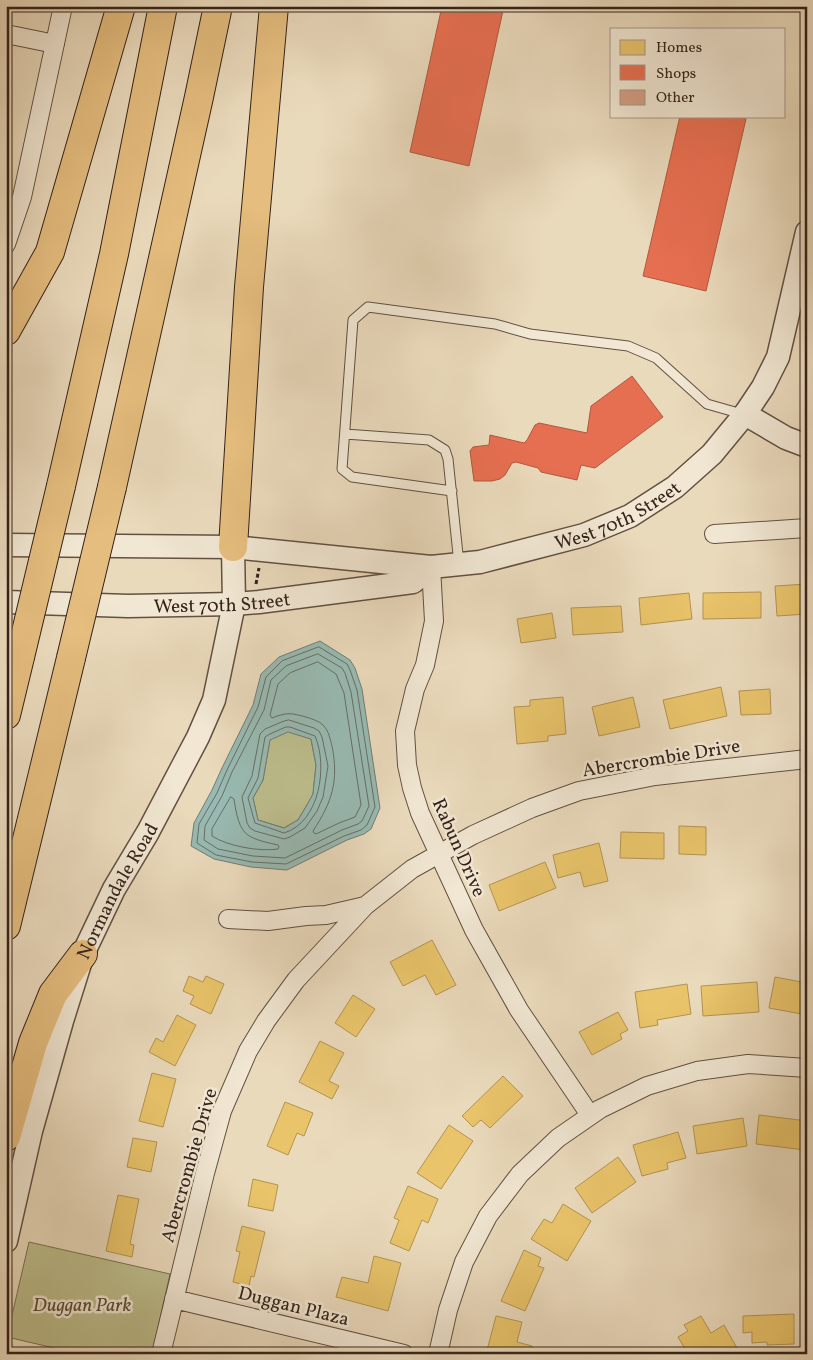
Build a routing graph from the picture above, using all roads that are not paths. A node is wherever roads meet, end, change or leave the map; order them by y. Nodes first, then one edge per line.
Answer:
1 (63, 6) edge
2 (121, 6) edge
3 (163, 6) edge
4 (218, 6) edge
5 (274, 6) edge
6 (6, 34) edge
7 (55, 44) junction
8 (806, 236) edge
9 (6, 244) edge
10 (6, 331) edge
11 (745, 414) junction
12 (345, 434) junction
13 (807, 446) edge
14 (452, 491) junction
15 (807, 528) edge
16 (714, 534) dead end
17 (6, 545) edge
18 (233, 547) junction
19 (459, 564) junction
20 (431, 567) junction
21 (6, 602) edge
22 (234, 604) junction
23 (6, 715) edge
24 (807, 759) edge
25 (439, 853) junction
26 (365, 906) junction
27 (228, 919) dead end
28 (6, 926) edge
29 (84, 954) junction
30 (807, 1068) edge
31 (590, 1115) junction
32 (6, 1137) edge
33 (6, 1241) edge
34 (174, 1298) junction
35 (161, 1354) edge
36 (404, 1354) edge
37 (438, 1354) edge

1 - 7 street
2 - 10 highway
3 - 23 highway, bridge
4 - 28 highway, bridge
5 - 18 highway
6 - 7 street
7 - 9 street
8 - 11 street, West 70th Street
11 - 12 lane
11 - 13 street
11 - 19 street, West 70th Street
12 - 14 lane
12 - 14 lane
14 - 19 lane
15 - 16 street
17 - 18 street, West 70th Street
18 - 20 street, West 70th Street
18 - 22 street, Normandale Road
19 - 20 street, West 70th Street
20 - 22 street, West 70th Street
20 - 25 street, Rabun Drive
21 - 22 street, West 70th Street
22 - 29 street, Normandale Road
24 - 25 street, Abercrombie Drive
25 - 26 street, Abercrombie Drive
25 - 31 street, Rabun Drive
26 - 27 street
26 - 34 street, Abercrombie Drive
29 - 32 highway
29 - 33 street, Normandale Road
30 - 31 street
31 - 37 street
34 - 35 street, Abercrombie Drive
34 - 36 street, Duggan Plaza

